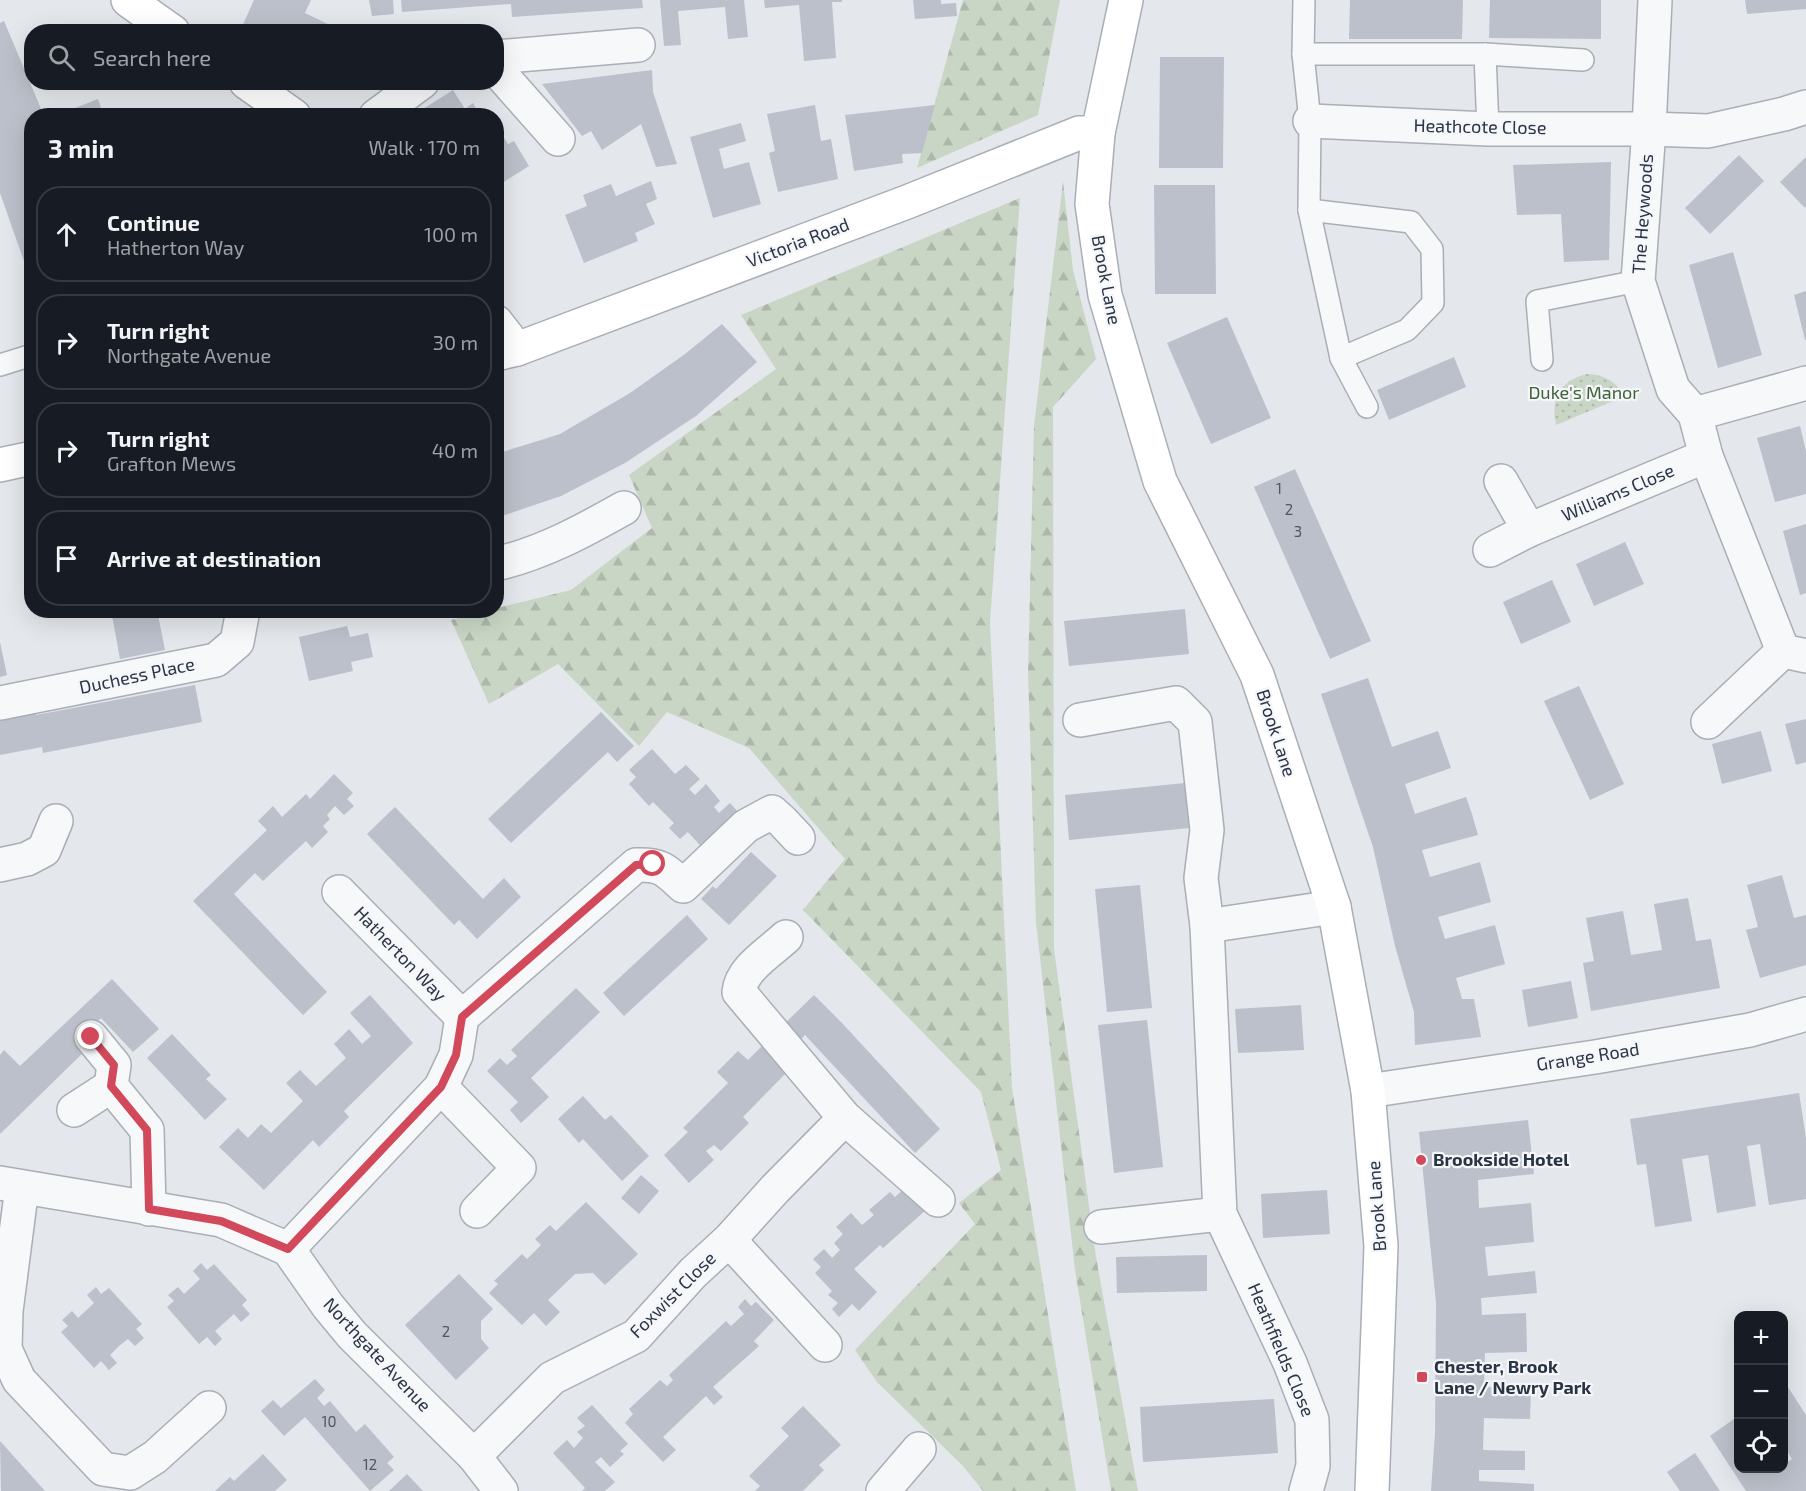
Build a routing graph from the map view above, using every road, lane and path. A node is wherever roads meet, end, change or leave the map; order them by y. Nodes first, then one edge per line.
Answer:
1 (128, 0) edge
2 (1126, 0) edge
3 (1304, 0) edge
4 (1655, 0) edge
5 (162, 24) edge
6 (638, 45) dead end
7 (1303, 54) junction
8 (1485, 54) junction
9 (504, 56) edge
10 (1583, 60) dead end
11 (504, 78) edge
12 (257, 90) edge
13 (411, 90) edge
14 (1806, 107) edge
15 (283, 108) edge
16 (387, 108) edge
17 (1310, 121) junction
18 (1488, 129) junction
19 (1649, 129) junction
20 (1088, 133) junction
21 (558, 139) dead end
22 (1309, 210) junction
23 (1638, 281) junction
24 (507, 351) edge
25 (24, 358) edge
26 (1341, 358) junction
27 (1542, 360) dead end
28 (0, 365) edge
29 (1806, 383) edge
30 (1367, 407) dead end
31 (1695, 414) junction
32 (1706, 456) junction
33 (24, 460) edge
34 (0, 465) edge
35 (1501, 482) dead end
36 (624, 508) dead end
37 (1529, 530) junction
38 (1490, 550) dead end
39 (504, 562) edge
40 (242, 618) edge
41 (1795, 653) edge
42 (0, 703) edge
43 (1080, 720) dead end
44 (1708, 722) dead end
45 (56, 821) dead end
46 (798, 838) dead end
47 (0, 865) edge
48 (339, 892) dead end
49 (1334, 907) junction
50 (1207, 926) junction
51 (786, 937) dead end
52 (1806, 1014) edge
53 (462, 1017) junction
54 (91, 1037) dead end
55 (111, 1086) junction
56 (441, 1087) junction
57 (1368, 1091) junction
58 (74, 1110) dead end
59 (845, 1118) junction
60 (11, 1185) edge
61 (938, 1200) dead end
62 (149, 1209) junction
63 (477, 1211) dead end
64 (1220, 1214) junction
65 (1101, 1227) dead end
66 (729, 1240) junction
67 (288, 1249) junction
68 (825, 1345) dead end
69 (209, 1408) dead end
70 (920, 1449) dead end
71 (474, 1456) junction
72 (501, 1491) edge
73 (883, 1491) edge
74 (1306, 1491) edge
75 (1372, 1491) edge

1 - 5 street
2 - 20 street, Brook Lane
3 - 7 lane
4 - 19 street, The Heywoods
6 - 9 street
7 - 8 lane
7 - 17 lane
8 - 10 lane
8 - 18 lane
11 - 21 street
12 - 15 street
13 - 16 street
14 - 19 street, Heathcote Close
17 - 18 street, Heathcote Close
17 - 22 lane
18 - 19 street, Heathcote Close
19 - 23 street, The Heywoods
20 - 24 street, Victoria Road
20 - 49 street, Brook Lane
22 - 26 lane
22 - 26 lane
23 - 27 lane
23 - 31 street, The Heywoods
25 - 28 lane
26 - 30 lane
29 - 31 street
31 - 32 street, The Heywoods
32 - 37 street, Williams Close
32 - 41 street, The Heywoods
33 - 34 street
35 - 37 street
36 - 39 street
37 - 38 street, Williams Close
40 - 42 street, Duchess Place
41 - 44 street, The Heywoods
43 - 50 street, Heathfields Close
45 - 47 street
46 - 53 street, Hatherton Way
48 - 53 street, Hatherton Way
49 - 50 street
49 - 57 street, Brook Lane
50 - 64 street, Heathfields Close
51 - 59 street
52 - 57 street, Grange Road
53 - 56 street, Hatherton Way
54 - 55 street
55 - 58 street
55 - 62 street
56 - 63 street
56 - 67 street, Hatherton Way
57 - 75 street, Brook Lane
59 - 61 street
59 - 66 street, Foxwist Close
60 - 62 street
60 - 69 street
62 - 67 street
64 - 65 street
64 - 74 street, Heathfields Close
66 - 68 street, Foxwist Close
66 - 71 street, Foxwist Close
67 - 71 street, Northgate Avenue
70 - 73 street
71 - 72 street, Northgate Avenue

